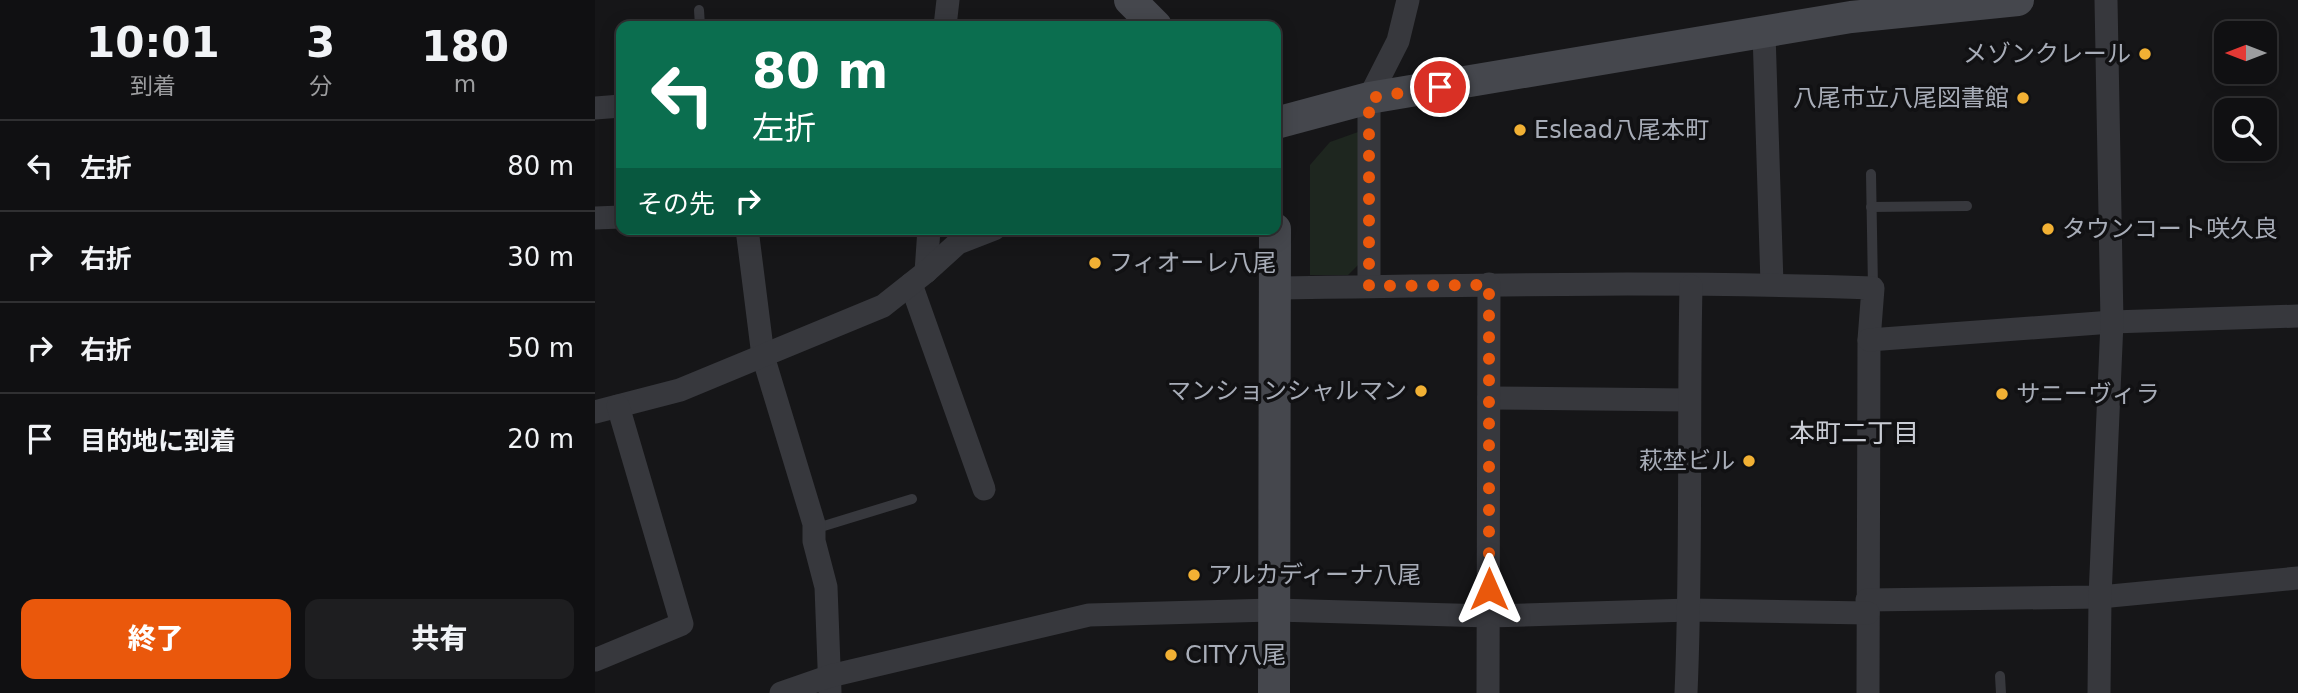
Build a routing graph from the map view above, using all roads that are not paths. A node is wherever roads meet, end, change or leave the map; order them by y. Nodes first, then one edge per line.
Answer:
1 (948, 0) edge
2 (1130, 0) edge
3 (1408, 0) edge
4 (2018, 0) edge
5 (2106, 0) edge
6 (699, 10) dead end
7 (700, 21) edge
8 (946, 21) edge
9 (1151, 21) edge
10 (1764, 33) junction
11 (1369, 98) junction
12 (616, 106) edge
13 (595, 108) edge
14 (1281, 122) edge
15 (1871, 174) dead end
16 (1967, 206) dead end
17 (1871, 207) junction
18 (616, 217) edge
19 (595, 218) edge
20 (748, 235) edge
21 (928, 235) edge
22 (978, 235) edge
23 (1275, 235) edge
24 (918, 278) junction
25 (1489, 285) junction
26 (1772, 285) junction
27 (1369, 286) junction
28 (1691, 286) junction
29 (1276, 288) junction
30 (1873, 288) junction
31 (2298, 316) edge
32 (2112, 322) junction
33 (1869, 340) junction
34 (763, 356) junction
35 (1489, 398) junction
36 (1688, 400) junction
37 (618, 406) junction
38 (595, 412) edge
39 (984, 489) dead end
40 (912, 499) dead end
41 (814, 529) junction
42 (2298, 578) edge
43 (2100, 597) junction
44 (1867, 606) junction
45 (1276, 610) junction
46 (1690, 610) junction
47 (1489, 616) junction
48 (595, 660) edge
49 (2000, 676) dead end
50 (830, 685) edge
51 (781, 693) edge
52 (1274, 693) edge
53 (1488, 693) edge
54 (1686, 693) edge
55 (1868, 693) edge
56 (2001, 693) edge
57 (2099, 693) edge

1 - 8 street
2 - 9 street
3 - 11 street
4 - 10 street
5 - 32 street
6 - 7 lane
10 - 11 street
10 - 26 street
11 - 14 street
11 - 27 street
12 - 13 street
15 - 17 lane
16 - 17 lane
17 - 30 lane
18 - 19 street
20 - 34 street
21 - 24 street
22 - 24 street
23 - 29 street
24 - 34 street
24 - 39 street
25 - 27 street
25 - 28 street
25 - 35 street
26 - 28 street
26 - 30 street
27 - 29 street
28 - 36 street
29 - 45 street
30 - 33 street
31 - 32 street
32 - 33 street
32 - 43 street
33 - 44 street
34 - 37 street
34 - 41 street
35 - 36 street
35 - 47 street
36 - 46 street
37 - 38 street
37 - 48 street
40 - 41 lane
41 - 50 street
42 - 43 street
43 - 44 street
43 - 57 street
44 - 46 street
44 - 55 street
45 - 47 street
45 - 50 street
45 - 52 street
46 - 47 street
46 - 54 street
47 - 53 street
49 - 56 lane
50 - 51 street

